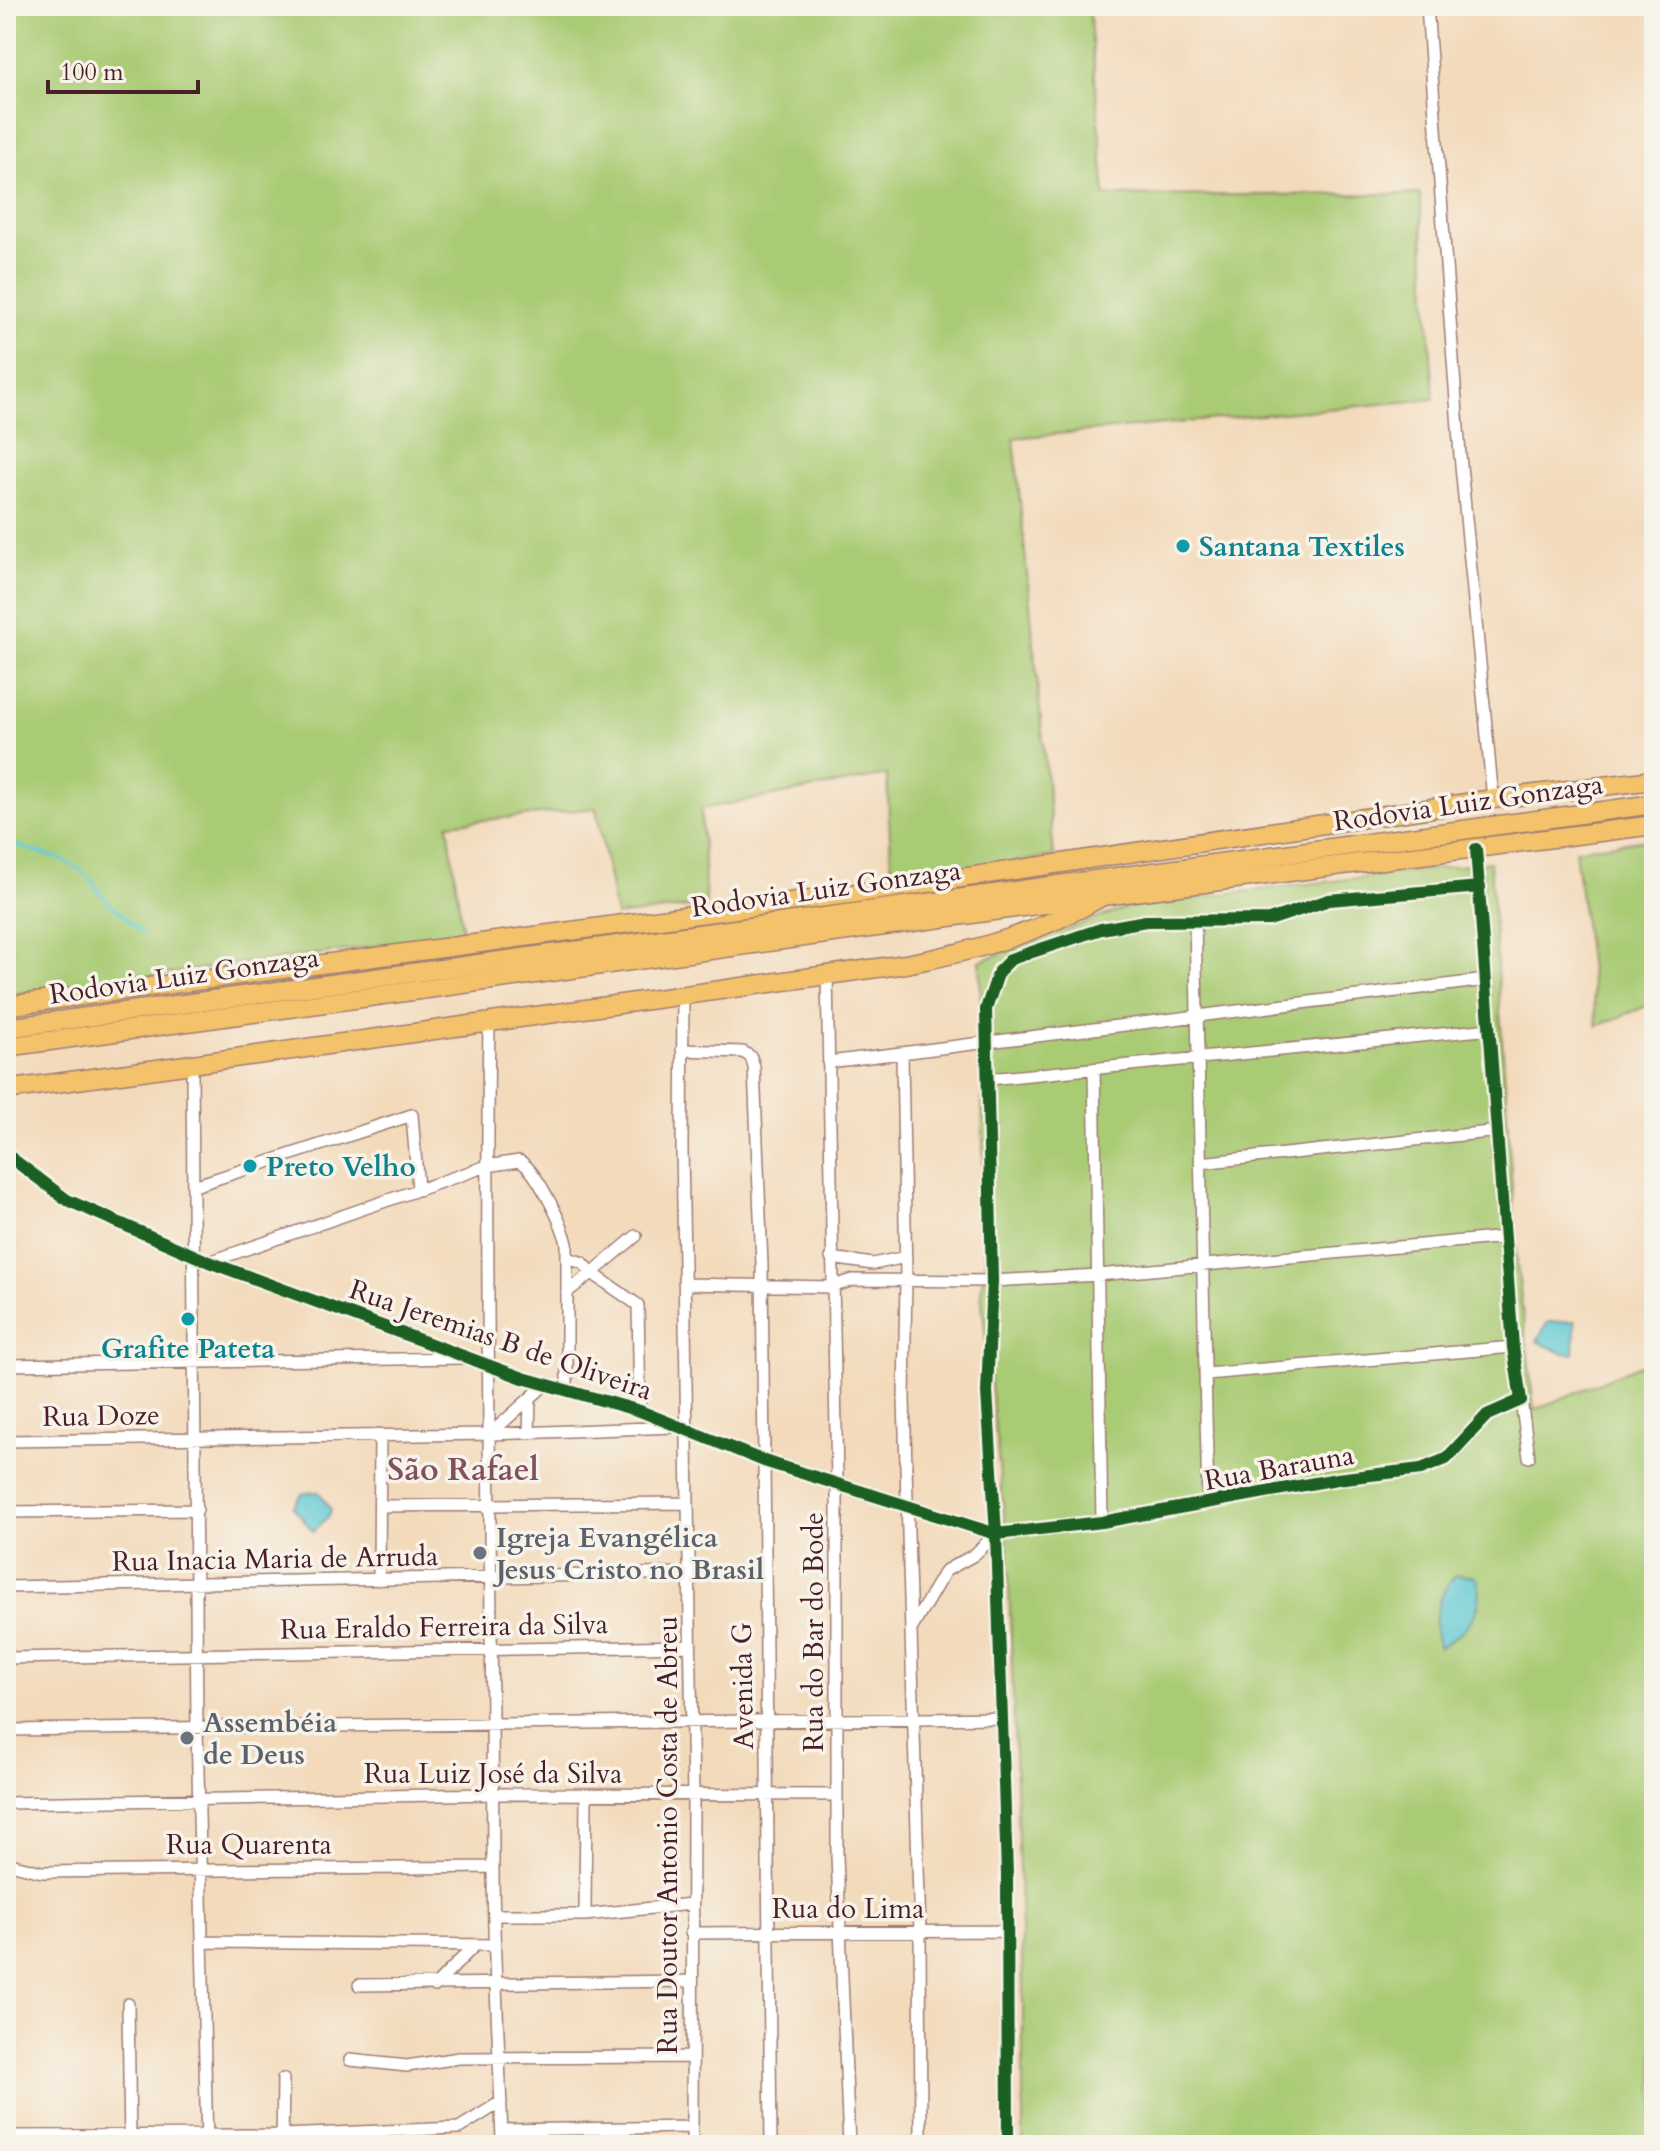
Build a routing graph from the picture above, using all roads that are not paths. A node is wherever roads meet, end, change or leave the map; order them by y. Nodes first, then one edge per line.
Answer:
1 (1427, 6) edge
2 (1654, 780) edge
3 (1493, 799) junction
4 (1654, 804) edge
5 (1654, 825) edge
6 (1476, 849) junction
7 (1480, 887) junction
8 (1103, 896) junction
9 (1195, 920) junction
10 (827, 975) junction
11 (1486, 980) junction
12 (683, 997) junction
13 (6, 1006) edge
14 (1199, 1017) junction
15 (489, 1023) junction
16 (6, 1028) edge
17 (1491, 1029) junction
18 (987, 1045) junction
19 (6, 1047) edge
20 (682, 1050) junction
21 (902, 1055) junction
22 (1200, 1058) junction
23 (829, 1062) junction
24 (192, 1065) junction
25 (1094, 1069) junction
26 (989, 1079) junction
27 (6, 1090) edge
28 (1499, 1131) junction
29 (6, 1154) edge
30 (1200, 1163) junction
31 (487, 1166) junction
32 (194, 1186) junction
33 (418, 1189) junction
34 (636, 1236) dead end
35 (1506, 1237) junction
36 (194, 1255) junction
37 (906, 1257) junction
38 (568, 1258) junction
39 (831, 1258) junction
40 (209, 1262) junction
41 (1201, 1266) junction
42 (592, 1273) junction
43 (1098, 1275) junction
44 (906, 1278) junction
45 (992, 1281) junction
46 (685, 1284) junction
47 (761, 1286) junction
48 (831, 1287) junction
49 (567, 1292) junction
50 (1513, 1347) junction
51 (474, 1358) junction
52 (195, 1362) junction
53 (486, 1363) junction
54 (6, 1365) edge
55 (1206, 1374) junction
56 (547, 1383) junction
57 (567, 1388) junction
58 (530, 1398) junction
59 (1521, 1400) junction
60 (640, 1411) junction
61 (683, 1428) junction
62 (529, 1433) junction
63 (380, 1434) junction
64 (488, 1434) junction
65 (196, 1438) junction
66 (6, 1441) edge
67 (1529, 1457) dead end
68 (764, 1461) junction
69 (837, 1481) junction
70 (687, 1503) junction
71 (489, 1504) junction
72 (1208, 1504) junction
73 (907, 1505) junction
74 (380, 1506) junction
75 (197, 1510) junction
76 (6, 1512) edge
77 (1102, 1522) junction
78 (996, 1534) junction
79 (689, 1573) junction
80 (491, 1578) junction
81 (379, 1580) junction
82 (198, 1582) junction
83 (6, 1587) edge
84 (912, 1628) junction
85 (689, 1646) junction
86 (493, 1650) junction
87 (198, 1654) junction
88 (6, 1658) edge
89 (837, 1718) junction
90 (912, 1718) junction
91 (1000, 1718) junction
92 (766, 1719) junction
93 (692, 1720) junction
94 (495, 1721) junction
95 (197, 1729) junction
96 (6, 1730) edge
97 (494, 1794) junction
98 (586, 1795) junction
99 (837, 1795) junction
100 (769, 1796) junction
101 (693, 1797) junction
102 (200, 1800) junction
103 (6, 1803) edge
104 (6, 1863) edge
105 (202, 1867) junction
106 (493, 1867) junction
107 (691, 1904) junction
108 (494, 1915) junction
109 (585, 1915) junction
110 (1005, 1931) junction
111 (768, 1932) junction
112 (841, 1932) junction
113 (920, 1932) junction
114 (691, 1933) junction
115 (205, 1942) junction
116 (475, 1945) junction
117 (495, 1945) junction
118 (690, 1981) junction
119 (359, 1985) dead end
120 (435, 1986) junction
121 (497, 1986) junction
122 (128, 2004) dead end
123 (500, 2057) junction
124 (692, 2057) junction
125 (350, 2060) dead end
126 (283, 2079) dead end
127 (501, 2102) junction
128 (691, 2127) junction
129 (502, 2130) junction
130 (6, 2136) edge
131 (104, 2140) edge
132 (130, 2140) edge
133 (207, 2140) edge
134 (282, 2140) edge
135 (502, 2145) edge
136 (692, 2145) edge
137 (771, 2145) edge
138 (849, 2145) edge
139 (921, 2145) edge
140 (1008, 2145) edge

1 - 3 street
2 - 3 main road
3 - 13 main road
4 - 16 main road, Rodovia Luiz Gonzaga
5 - 6 main road, Rodovia Luiz Gonzaga
6 - 7 street
6 - 8 main road, Rodovia Luiz Gonzaga
7 - 9 street
7 - 11 street
8 - 10 main road
8 - 19 main road, Rodovia Luiz Gonzaga
9 - 14 street
9 - 18 street
10 - 12 main road
10 - 23 street, Rua do Bar do Bode
11 - 14 street
11 - 17 street
12 - 15 main road
12 - 20 street, Rua Doutor Antonio Costa de Abreu
14 - 18 street
14 - 22 street
15 - 24 main road
15 - 31 street
17 - 22 street
17 - 28 street
18 - 21 street
18 - 26 street
20 - 46 street, Rua Doutor Antonio Costa de Abreu
20 - 47 street, Avenida G
21 - 23 street
21 - 37 street
22 - 25 street
22 - 30 street
23 - 39 street, Rua do Bar do Bode
24 - 27 main road
24 - 32 street
25 - 26 street
25 - 43 street
26 - 45 street
28 - 30 street
28 - 35 street
29 - 36 street, Rua Jeremias B de Oliveira
30 - 41 street
31 - 33 street
31 - 38 street
31 - 53 street
32 - 33 street
32 - 36 street
33 - 40 street
34 - 42 street
35 - 41 street
35 - 50 street
36 - 40 street, Rua Jeremias B de Oliveira
36 - 52 street
37 - 39 street
37 - 44 street
38 - 42 street
38 - 49 street
39 - 48 street, Rua do Bar do Bode
40 - 51 street, Rua Jeremias B de Oliveira
41 - 43 street
41 - 55 street
42 - 49 street
42 - 60 street
43 - 45 street
43 - 77 street
44 - 45 street
44 - 48 street
44 - 73 street
45 - 78 street
46 - 47 street
46 - 61 street, Rua Doutor Antonio Costa de Abreu
47 - 48 street
47 - 68 street, Avenida G
48 - 69 street, Rua do Bar do Bode
49 - 57 street
50 - 55 street
50 - 59 street
51 - 52 street
51 - 53 street, Rua Jeremias B de Oliveira
52 - 54 street
52 - 65 street
53 - 56 street, Rua Jeremias B de Oliveira
53 - 64 street
55 - 72 street
56 - 57 street, Rua Jeremias B de Oliveira
56 - 58 street
57 - 60 street, Rua Jeremias B de Oliveira
58 - 62 street
58 - 64 street
59 - 67 street
59 - 72 street, Rua Barauna
60 - 61 street, Rua Jeremias B de Oliveira
61 - 62 street, Rua Doze
61 - 68 street, Rua Jeremias B de Oliveira
61 - 70 street, Rua Doutor Antonio Costa de Abreu
62 - 64 street, Rua Doze
63 - 64 street, Rua Doze
63 - 65 street, Rua Doze
63 - 74 street
64 - 71 street
65 - 66 street, Rua Doze
65 - 75 street
68 - 69 street, Rua Jeremias B de Oliveira
68 - 92 street, Avenida G
69 - 73 street, Rua Jeremias B de Oliveira
69 - 89 street, Rua do Bar do Bode
70 - 71 street
70 - 79 street, Rua Doutor Antonio Costa de Abreu
71 - 74 street
71 - 80 street
72 - 77 street, Rua Barauna
73 - 78 street, Rua Jeremias B de Oliveira
73 - 84 street
74 - 81 street
75 - 76 street
75 - 82 street
77 - 78 street, Rua Barauna
78 - 84 street
78 - 91 street
79 - 80 street, Rua Inacia Maria de Arruda
79 - 85 street, Rua Doutor Antonio Costa de Abreu
80 - 81 street, Rua Inacia Maria de Arruda
80 - 86 street
81 - 82 street, Rua Inacia Maria de Arruda
82 - 83 street, Rua Inacia Maria de Arruda
82 - 87 street
84 - 90 street
85 - 86 street, Rua Eraldo Ferreira da Silva
85 - 93 street, Rua Doutor Antonio Costa de Abreu
86 - 87 street, Rua Eraldo Ferreira da Silva
86 - 94 street
87 - 88 street, Rua Eraldo Ferreira da Silva
87 - 95 street
89 - 90 street
89 - 92 street
89 - 99 street, Rua do Bar do Bode
90 - 91 street
90 - 113 street
91 - 110 street
92 - 93 street
92 - 100 street, Avenida G
93 - 94 street
93 - 101 street, Rua Doutor Antonio Costa de Abreu
94 - 95 street
94 - 97 street
95 - 96 street
95 - 102 street
97 - 98 street, Rua Luiz José da Silva
97 - 102 street, Rua Luiz José da Silva
97 - 106 street
98 - 101 street, Rua Luiz José da Silva
98 - 109 street
99 - 100 street, Rua Luiz José da Silva
99 - 112 street, Rua do Bar do Bode
100 - 101 street, Rua Luiz José da Silva
100 - 111 street, Avenida G
101 - 107 street, Rua Doutor Antonio Costa de Abreu
102 - 103 street, Rua Luiz José da Silva
102 - 105 street
104 - 105 street, Rua Quarenta
105 - 106 street, Rua Quarenta
105 - 115 street
106 - 108 street
107 - 109 street
107 - 114 street, Rua Doutor Antonio Costa de Abreu
108 - 109 street
108 - 117 street
110 - 113 street, Rua do Lima
110 - 140 street
111 - 112 street, Rua do Lima
111 - 114 street, Rua do Lima
111 - 137 street, Avenida G
112 - 113 street, Rua do Lima
112 - 138 street, Rua do Bar do Bode
113 - 139 street
114 - 118 street, Rua Doutor Antonio Costa de Abreu
115 - 116 street
115 - 133 street
116 - 117 street
116 - 120 street
117 - 121 street
118 - 121 street
118 - 124 street, Rua Doutor Antonio Costa de Abreu
119 - 120 street
120 - 121 street
121 - 123 street
122 - 132 street
123 - 124 street
123 - 125 street
123 - 127 street
124 - 128 street, Rua Doutor Antonio Costa de Abreu
126 - 134 street
127 - 129 street
127 - 134 street
128 - 129 street
128 - 136 street, Rua Doutor Antonio Costa de Abreu
129 - 135 street
130 - 131 street
131 - 132 street
132 - 133 street
133 - 134 street

